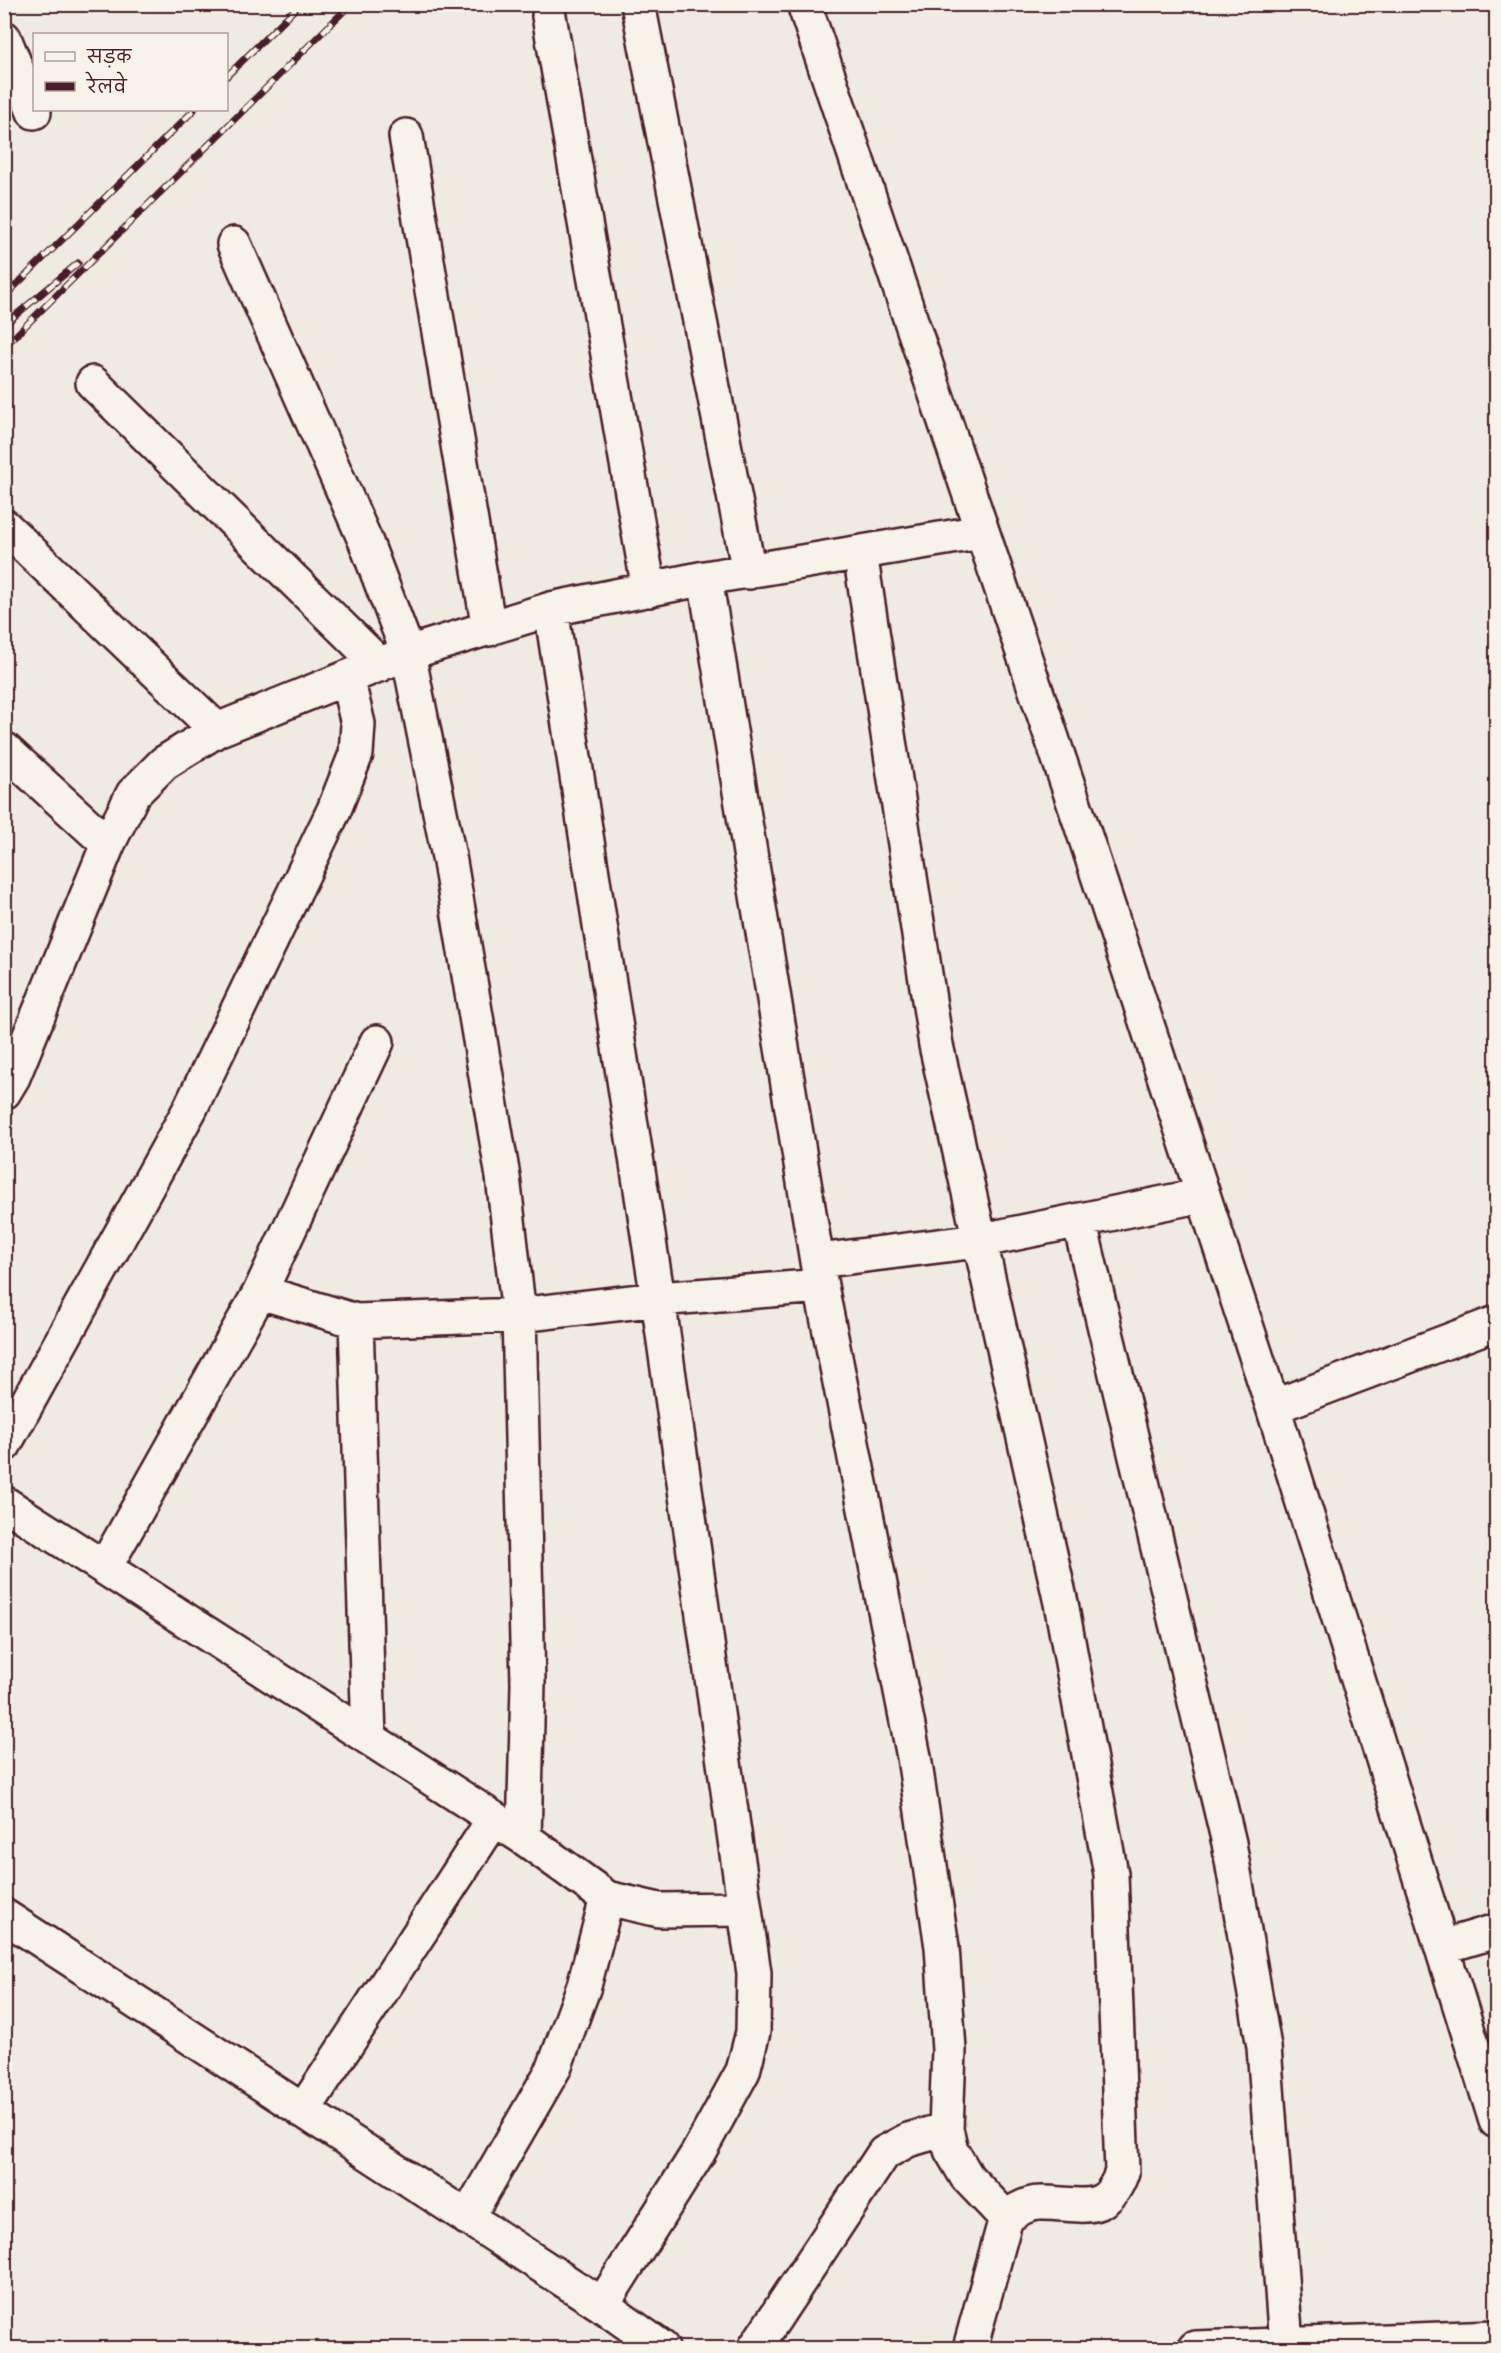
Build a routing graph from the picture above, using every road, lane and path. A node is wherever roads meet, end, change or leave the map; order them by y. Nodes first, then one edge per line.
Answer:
1 (638, 4) edge
2 (804, 4) edge
3 (549, 16) dead end
4 (4, 38) edge
5 (33, 110) edge
6 (406, 136) dead end
7 (234, 244) dead end
8 (93, 383) dead end
9 (4, 526) edge
10 (982, 532) junction
11 (860, 553) junction
12 (749, 572) junction
13 (705, 578) junction
14 (649, 590) junction
15 (551, 609) junction
16 (489, 629) junction
17 (394, 659) junction
18 (347, 678) junction
19 (217, 730) junction
20 (4, 749) edge
21 (108, 844) junction
22 (377, 1042) dead end
23 (7, 1080) edge
24 (1203, 1195) junction
25 (1079, 1220) junction
26 (978, 1241) junction
27 (820, 1274) junction
28 (260, 1292) junction
29 (658, 1299) junction
30 (519, 1315) junction
31 (356, 1321) junction
32 (1494, 1333) edge
33 (1272, 1407) junction
34 (4, 1445) edge
35 (4, 1503) edge
36 (105, 1568) junction
37 (369, 1738) junction
38 (494, 1819) junction
39 (524, 1838) junction
40 (607, 1898) junction
41 (745, 1909) junction
42 (4, 1916) edge
43 (1497, 1931) edge
44 (1442, 1947) junction
45 (303, 2111) junction
46 (1497, 2121) edge
47 (946, 2129) junction
48 (467, 2218) junction
49 (1006, 2218) junction
50 (602, 2305) junction
51 (1497, 2337) edge
52 (1286, 2345) junction
53 (662, 2349) edge
54 (755, 2349) edge
55 (970, 2349) edge
56 (1195, 2349) edge

1 - 12 street
2 - 10 street
3 - 14 street
4 - 5 street
6 - 16 street
7 - 17 street
8 - 17 street
9 - 19 street
10 - 11 street
10 - 24 street
11 - 12 street
11 - 26 street
12 - 13 street
13 - 14 street
13 - 27 street
14 - 15 street
15 - 16 street
15 - 29 street
16 - 17 street
17 - 18 street
17 - 30 street
18 - 19 street
18 - 34 street
19 - 21 street
20 - 21 street
21 - 23 street
22 - 28 street
24 - 25 street
24 - 33 street
25 - 26 street
25 - 52 street
26 - 27 street
26 - 49 street
27 - 29 street
27 - 47 street
28 - 31 street
28 - 36 street
29 - 30 street
29 - 41 street
30 - 31 street
30 - 39 street
31 - 37 street
32 - 33 street
33 - 44 street
35 - 36 street
36 - 37 street
37 - 38 street
38 - 39 street
38 - 45 street
39 - 40 street
40 - 41 street
40 - 48 street
41 - 50 street
42 - 45 street
43 - 44 street
44 - 46 street
45 - 48 street
47 - 49 street
47 - 54 street
48 - 50 street
49 - 55 street
50 - 53 street
51 - 52 street
52 - 56 street

